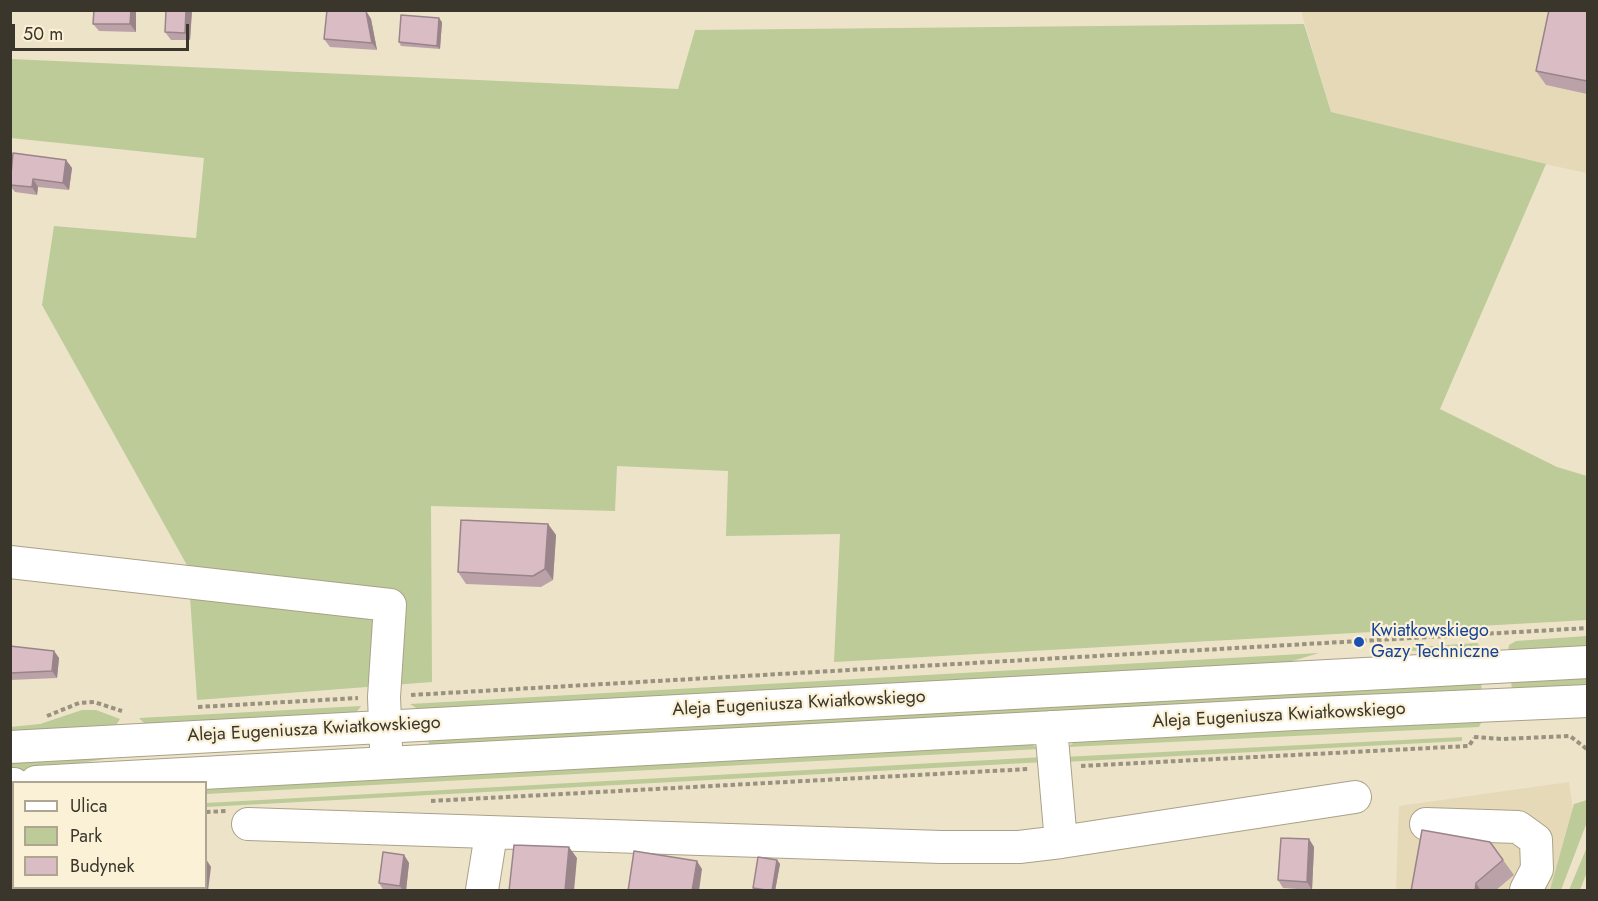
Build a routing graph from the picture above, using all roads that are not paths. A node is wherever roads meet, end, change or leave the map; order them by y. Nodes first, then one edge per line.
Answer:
1 (10, 562) edge
2 (1587, 662) edge
3 (1587, 701) edge
4 (1534, 704) junction
5 (384, 711) junction
6 (1587, 723) edge
7 (1051, 727) junction
8 (10, 747) edge
9 (386, 764) junction
10 (73, 781) edge
11 (1355, 797) dead end
12 (242, 818) road end
13 (1426, 824) dead end
14 (491, 834) junction
15 (1061, 843) junction
16 (482, 891) edge
17 (1526, 891) edge

1 - 5 street
2 - 5 street, Aleja Eugeniusza Kwiatkowskiego
3 - 4 street, Aleja Eugeniusza Kwiatkowskiego
4 - 6 street
4 - 7 street, Aleja Eugeniusza Kwiatkowskiego
5 - 8 street, Aleja Eugeniusza Kwiatkowskiego
5 - 9 street
7 - 9 street, Aleja Eugeniusza Kwiatkowskiego
7 - 15 street
9 - 10 street, Aleja Eugeniusza Kwiatkowskiego
11 - 15 street
12 - 14 street
13 - 17 street
14 - 15 street
14 - 16 street

